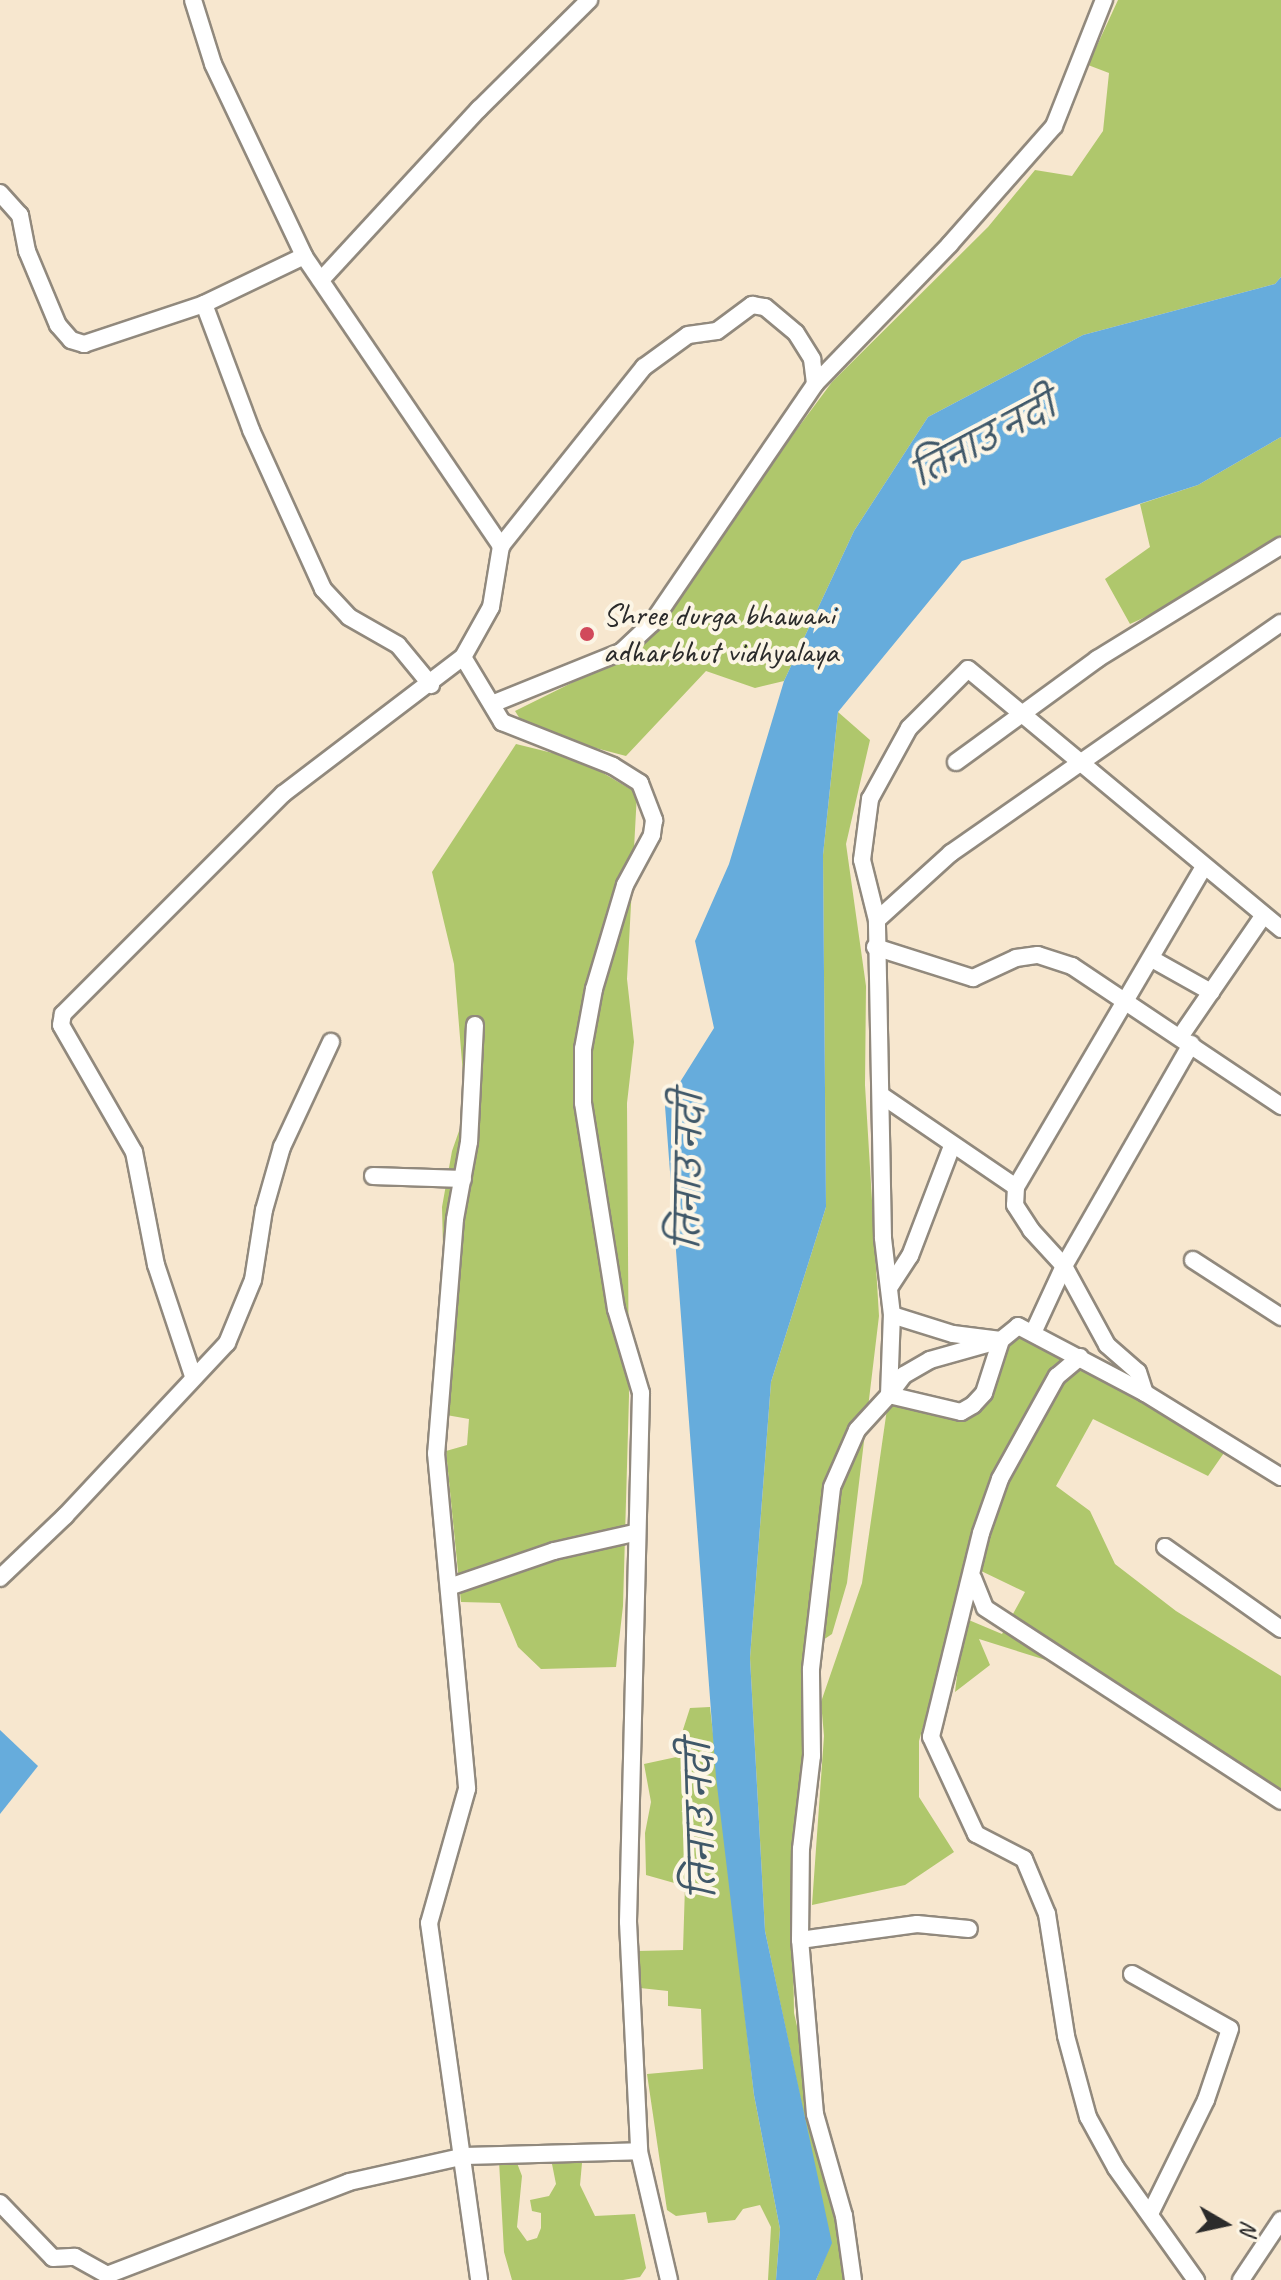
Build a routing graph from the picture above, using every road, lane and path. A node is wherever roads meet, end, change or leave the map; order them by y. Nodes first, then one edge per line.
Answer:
1 (193, 0) edge
2 (589, 0) edge
3 (1104, 0) edge
4 (0, 193) edge
5 (304, 256) junction
6 (321, 280) junction
7 (204, 304) junction
8 (815, 384) junction
9 (501, 546) junction
10 (1281, 546) edge
11 (1281, 623) edge
12 (463, 657) junction
13 (431, 685) junction
14 (492, 704) junction
15 (1017, 714) junction
16 (1081, 759) junction
17 (956, 762) dead end
18 (1204, 866) junction
19 (1264, 915) junction
20 (877, 920) junction
21 (1281, 929) edge
22 (875, 947) junction
23 (1152, 959) junction
24 (1211, 992) junction
25 (1126, 1004) junction
26 (475, 1025) dead end
27 (1186, 1040) junction
28 (331, 1042) dead end
29 (881, 1095) junction
30 (1281, 1106) edge
31 (952, 1146) junction
32 (373, 1176) dead end
33 (463, 1179) junction
34 (1016, 1187) junction
35 (1193, 1260) dead end
36 (1064, 1266) junction
37 (889, 1288) junction
38 (892, 1315) junction
39 (1281, 1317) edge
40 (1033, 1333) junction
41 (1001, 1340) junction
42 (1080, 1357) junction
43 (193, 1376) junction
44 (1145, 1393) junction
45 (889, 1395) junction
46 (1281, 1477) edge
47 (634, 1533) junction
48 (1165, 1547) dead end
49 (972, 1577) junction
50 (0, 1578) edge
51 (449, 1587) junction
52 (1281, 1629) edge
53 (1281, 1801) edge
54 (969, 1929) dead end
55 (800, 1940) junction
56 (1132, 1974) dead end
57 (639, 2151) junction
58 (465, 2156) junction
59 (0, 2203) edge
60 (1150, 2214) junction
61 (1281, 2220) edge
62 (122, 2277) edge
63 (479, 2280) edge
64 (669, 2280) edge
65 (853, 2280) edge
66 (1196, 2280) edge
67 (1241, 2280) edge

1 - 5 street
2 - 6 street
3 - 8 street
4 - 7 street
5 - 6 street
5 - 7 street
6 - 9 street
7 - 13 street
8 - 9 street
8 - 14 street
9 - 12 street
10 - 15 street
11 - 16 street
12 - 13 street
12 - 14 street
13 - 43 street
14 - 47 street
15 - 16 street
15 - 17 street
15 - 20 street
16 - 18 street
16 - 20 street
18 - 19 street
18 - 23 street
19 - 21 street
19 - 24 street
20 - 22 street
22 - 25 street
22 - 29 street
23 - 24 street
23 - 25 street
24 - 27 street
25 - 27 street
25 - 34 street
26 - 33 street
27 - 30 street
27 - 36 street
28 - 43 street
29 - 31 street
29 - 37 street
31 - 34 street
31 - 37 street
32 - 33 street
33 - 51 street
34 - 36 street
35 - 39 street
36 - 40 street
36 - 44 street
37 - 38 street
38 - 41 street
38 - 45 street
40 - 41 street
40 - 42 street
41 - 45 street
41 - 45 street
42 - 44 street
42 - 49 street
43 - 50 street
44 - 46 street
45 - 55 street
47 - 51 street
47 - 57 street
48 - 52 street
49 - 53 street
49 - 60 street
51 - 58 street
54 - 55 street
55 - 65 street
56 - 60 street
57 - 58 street
57 - 64 street
58 - 62 street
58 - 63 street
59 - 62 street
60 - 66 street
61 - 67 street

